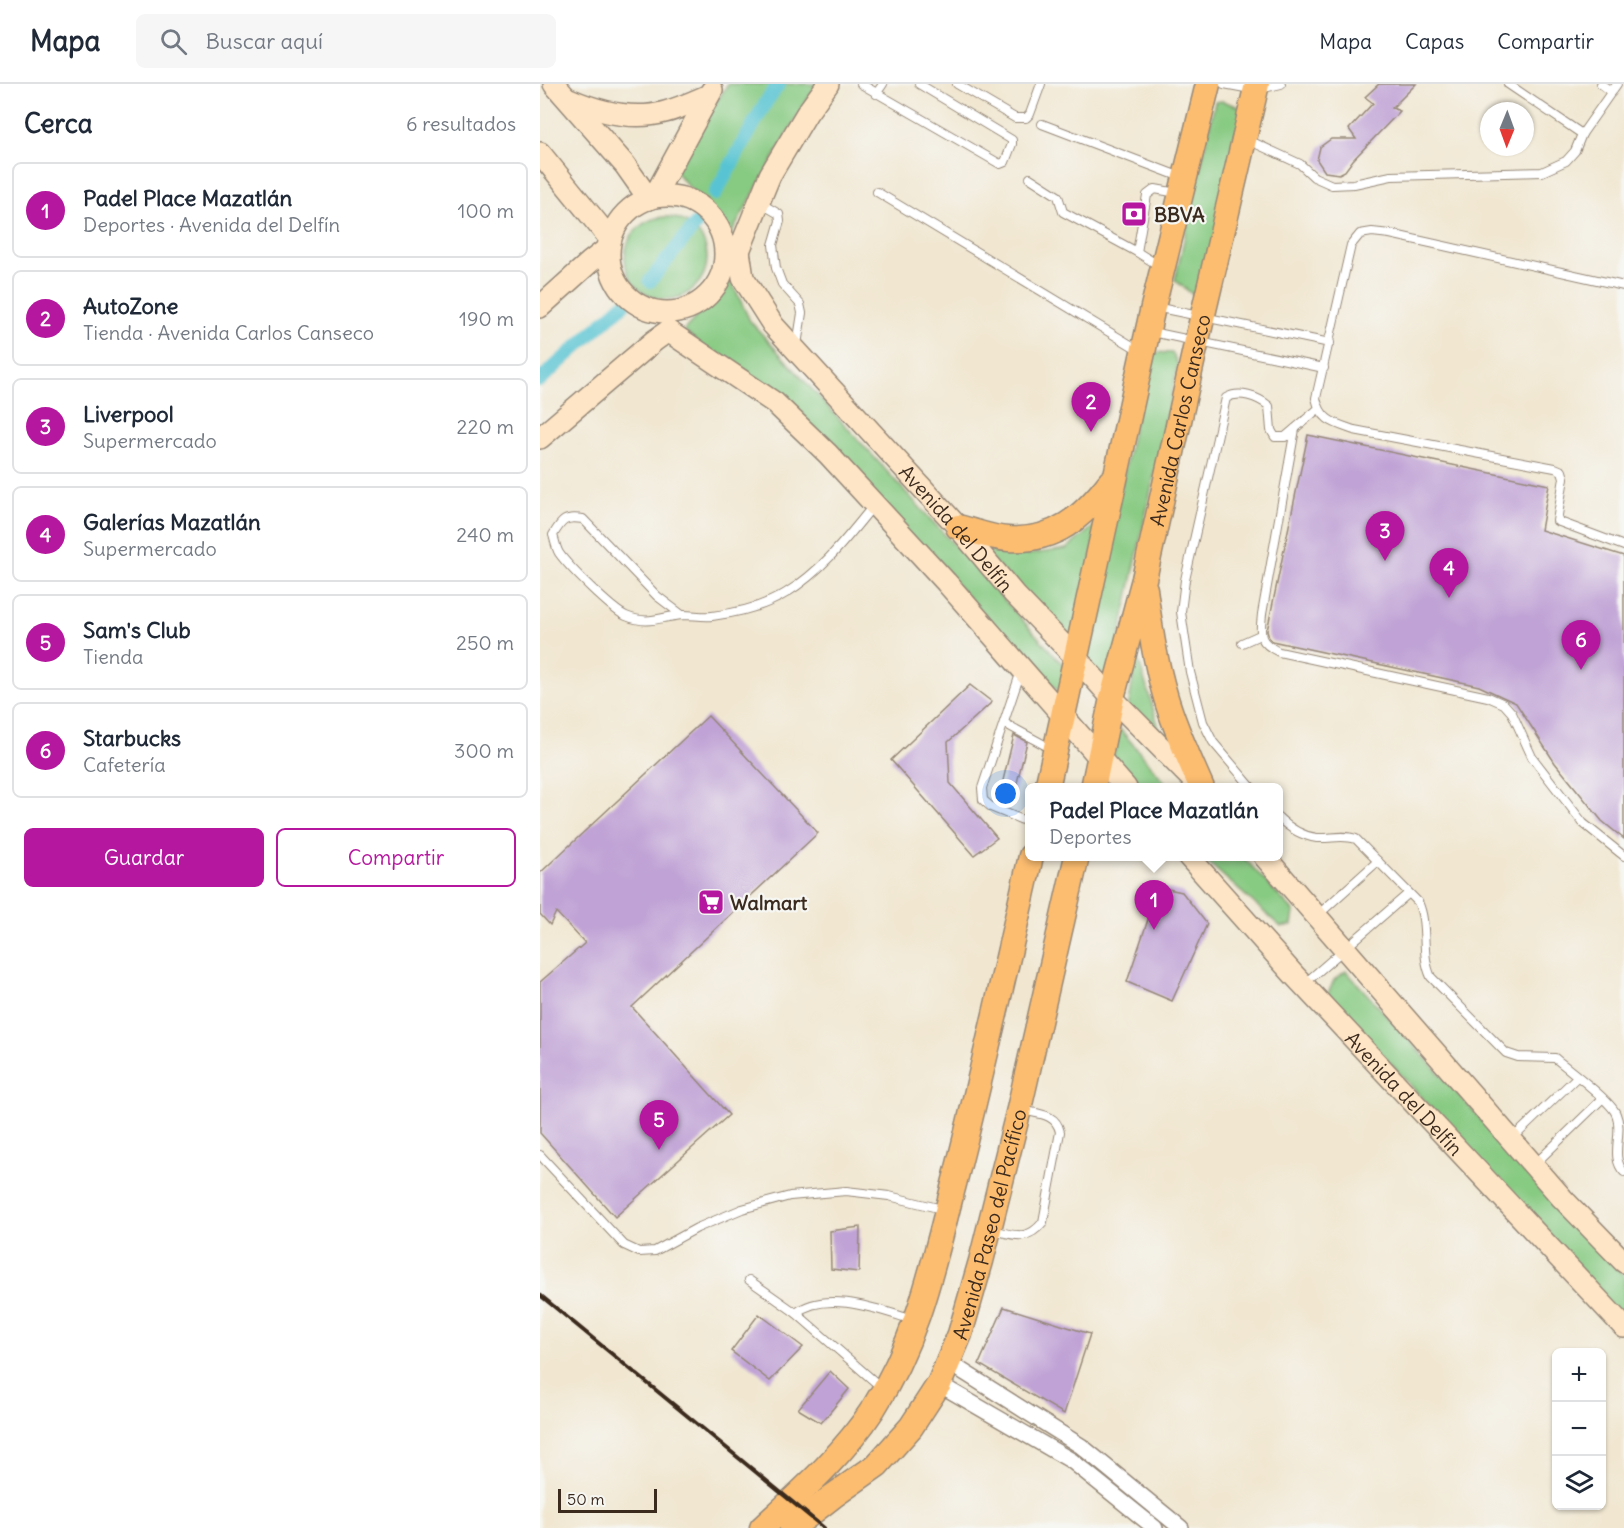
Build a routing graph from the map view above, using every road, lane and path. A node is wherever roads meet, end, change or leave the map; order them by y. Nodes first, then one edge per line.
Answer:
1 (828, 84) edge
2 (861, 84) edge
3 (883, 84) edge
4 (919, 84) edge
5 (957, 84) edge
6 (1041, 84) edge
7 (1208, 84) edge
8 (1224, 84) edge
9 (1281, 84) edge
10 (1508, 84) edge
11 (1601, 84) edge
12 (1617, 84) edge
13 (1257, 87) edge
14 (712, 89) edge
15 (560, 91) edge
16 (1612, 92) junction
17 (876, 94) junction
18 (1042, 124) dead end
19 (1582, 134) junction
20 (1244, 138) junction
21 (540, 153) edge
22 (1030, 178) dead end
23 (1183, 187) junction
24 (877, 192) dead end
25 (652, 198) junction
26 (759, 202) junction
27 (609, 244) junction
28 (732, 252) junction
29 (1137, 252) junction
30 (1163, 268) junction
31 (1624, 286) edge
32 (1153, 306) junction
33 (540, 307) edge
34 (1202, 316) junction
35 (668, 322) junction
36 (1197, 340) junction
37 (1145, 342) junction
38 (1330, 343) junction
39 (796, 349) junction
40 (1324, 368) junction
41 (1318, 409) junction
42 (1295, 429) junction
43 (540, 438) edge
44 (1115, 475) junction
45 (874, 505) junction
46 (957, 527) junction
47 (1624, 546) edge
48 (1144, 579) junction
49 (682, 615) junction
50 (1260, 635) junction
51 (1242, 643) dead end
52 (1076, 658) junction
53 (1022, 669) junction
54 (1112, 698) junction
55 (1064, 717) junction
56 (1004, 723) junction
57 (1056, 752) junction
58 (1100, 756) junction
59 (1048, 783) edge
60 (1094, 783) edge
61 (1122, 783) edge
62 (1197, 783) edge
63 (1200, 783) edge
64 (1248, 783) edge
65 (1025, 821) edge
66 (1283, 821) edge
67 (1624, 856) edge
68 (1031, 861) edge
69 (1076, 861) edge
70 (1192, 861) edge
71 (1268, 861) edge
72 (1378, 861) junction
73 (1409, 893) junction
74 (1317, 916) junction
75 (1344, 949) junction
76 (1303, 985) junction
77 (1576, 1077) junction
78 (1602, 1099) junction
79 (1019, 1110) junction
80 (1511, 1140) junction
81 (540, 1155) edge
82 (1534, 1166) junction
83 (1624, 1173) edge
84 (947, 1210) junction
85 (989, 1229) junction
86 (1624, 1262) edge
87 (749, 1280) dead end
88 (796, 1313) junction
89 (917, 1321) junction
90 (1624, 1327) edge
91 (944, 1373) junction
92 (884, 1390) junction
93 (849, 1440) junction
94 (877, 1466) junction
95 (762, 1528) edge
96 (792, 1528) edge
97 (1155, 1528) edge
98 (1182, 1528) edge

1 - 26 street
2 - 17 lane
3 - 17 lane
4 - 17 lane
5 - 6 lane
7 - 23 main road
8 - 13 lane
9 - 13 lane
10 - 19 lane
11 - 16 lane
12 - 16 lane
13 - 20 main road, Avenida Carlos Canseco
14 - 15 street
14 - 25 street
15 - 25 street
16 - 19 lane
18 - 23 lane
19 - 20 lane
20 - 34 main road, Avenida Carlos Canseco
21 - 27 street
22 - 29 lane
23 - 29 lane
23 - 30 main road
24 - 37 lane
25 - 27 street
25 - 28 street
26 - 28 street
26 - 39 lane
27 - 33 street
27 - 35 street
28 - 35 street
28 - 39 street, Avenida del Delfín
29 - 30 lane
30 - 32 main road
31 - 38 lane
32 - 34 lane
32 - 37 main road
34 - 36 main road, Avenida Carlos Canseco
34 - 38 lane
35 - 43 street
35 - 45 street
36 - 37 lane
36 - 40 lane
36 - 48 main road, Avenida Carlos Canseco
37 - 44 main road
38 - 40 lane
39 - 46 street, Avenida del Delfín
40 - 41 lane
41 - 42 lane
41 - 47 lane
42 - 50 lane
42 - 64 lane
44 - 46 main road
44 - 52 main road
45 - 49 lane
45 - 53 street
46 - 52 street, Avenida del Delfín
48 - 54 main road, Avenida Carlos Canseco
48 - 63 main road
49 - 49 lane
50 - 51 lane
50 - 67 lane
52 - 54 street, Avenida del Delfín
52 - 55 main road
53 - 55 street
53 - 56 lane
54 - 58 main road, Avenida Carlos Canseco
54 - 62 street, Avenida del Delfín
55 - 57 main road
55 - 58 street
56 - 57 lane
56 - 65 lane
57 - 59 main road
58 - 60 main road
58 - 61 street
66 - 72 lane
68 - 84 main road, Avenida Paseo del Pacífico
69 - 79 main road, Avenida Paseo del Pacífico
70 - 76 street, Avenida del Delfín
71 - 74 street
72 - 73 lane
72 - 74 lane
73 - 75 lane
73 - 77 lane
74 - 75 street
75 - 76 lane
75 - 80 street
76 - 90 street, Avenida del Delfín
77 - 78 lane
77 - 80 lane
78 - 82 lane
78 - 83 lane
79 - 85 main road, Avenida Paseo del Pacífico
79 - 85 lane
80 - 82 street
81 - 84 lane
82 - 86 street
84 - 89 main road, Avenida Paseo del Pacífico
85 - 91 main road, Avenida Paseo del Pacífico
87 - 88 lane
88 - 89 lane
88 - 92 lane
89 - 92 main road, Avenida Paseo del Pacífico
91 - 94 main road, Avenida Paseo del Pacífico
91 - 97 street
91 - 98 street
92 - 93 main road, Avenida Paseo del Pacífico
93 - 94 main road
93 - 95 main road, Avenida Paseo del Pacífico
94 - 96 main road, Avenida Paseo del Pacífico

